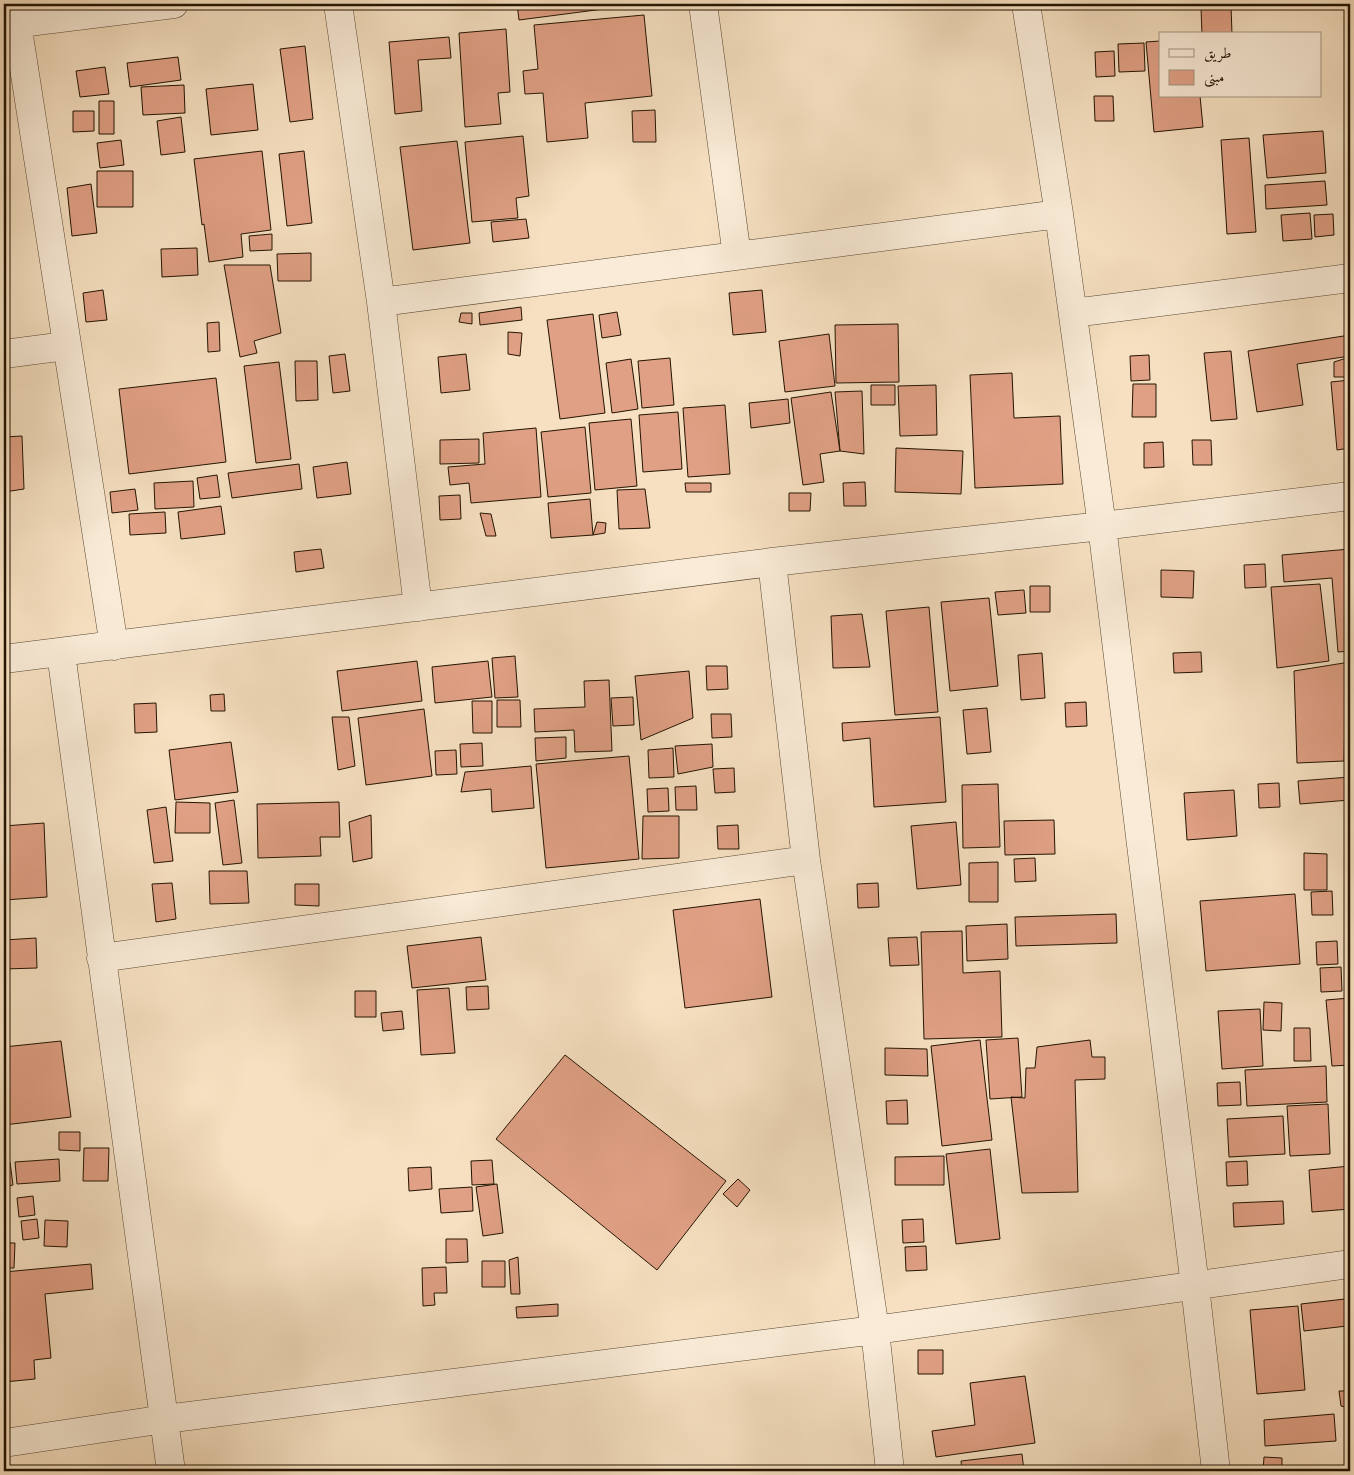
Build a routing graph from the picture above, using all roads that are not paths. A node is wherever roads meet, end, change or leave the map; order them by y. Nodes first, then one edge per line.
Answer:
1 (174, 4) edge
2 (338, 4) edge
3 (704, 4) edge
4 (1026, 4) edge
5 (10, 24) edge
6 (1059, 214) junction
7 (737, 256) junction
8 (1350, 278) edge
9 (381, 302) junction
10 (1073, 313) junction
11 (66, 346) junction
12 (4, 354) edge
13 (1350, 496) edge
14 (1102, 526) junction
15 (772, 562) junction
16 (418, 607) junction
17 (114, 646) junction
18 (61, 653) junction
19 (4, 659) edge
20 (806, 860) junction
21 (101, 958) junction
22 (1350, 1264) edge
23 (1195, 1286) junction
24 (875, 1330) junction
25 (165, 1419) junction
26 (4, 1443) edge
27 (171, 1471) edge
28 (890, 1471) edge
29 (1216, 1471) edge

1 - 5 street
2 - 9 street
3 - 7 street
4 - 6 street
5 - 11 street
6 - 7 street
6 - 10 street
7 - 9 street
8 - 10 street
9 - 16 street
10 - 14 street
11 - 12 street
11 - 17 street
13 - 14 street
14 - 15 street
14 - 23 street
15 - 16 street
15 - 20 street
16 - 17 street
17 - 18 street
18 - 19 street
18 - 21 street
20 - 21 street
20 - 24 street
21 - 25 street
22 - 23 street
23 - 24 street
23 - 29 street
24 - 25 street
24 - 28 street
25 - 26 street
25 - 27 street

